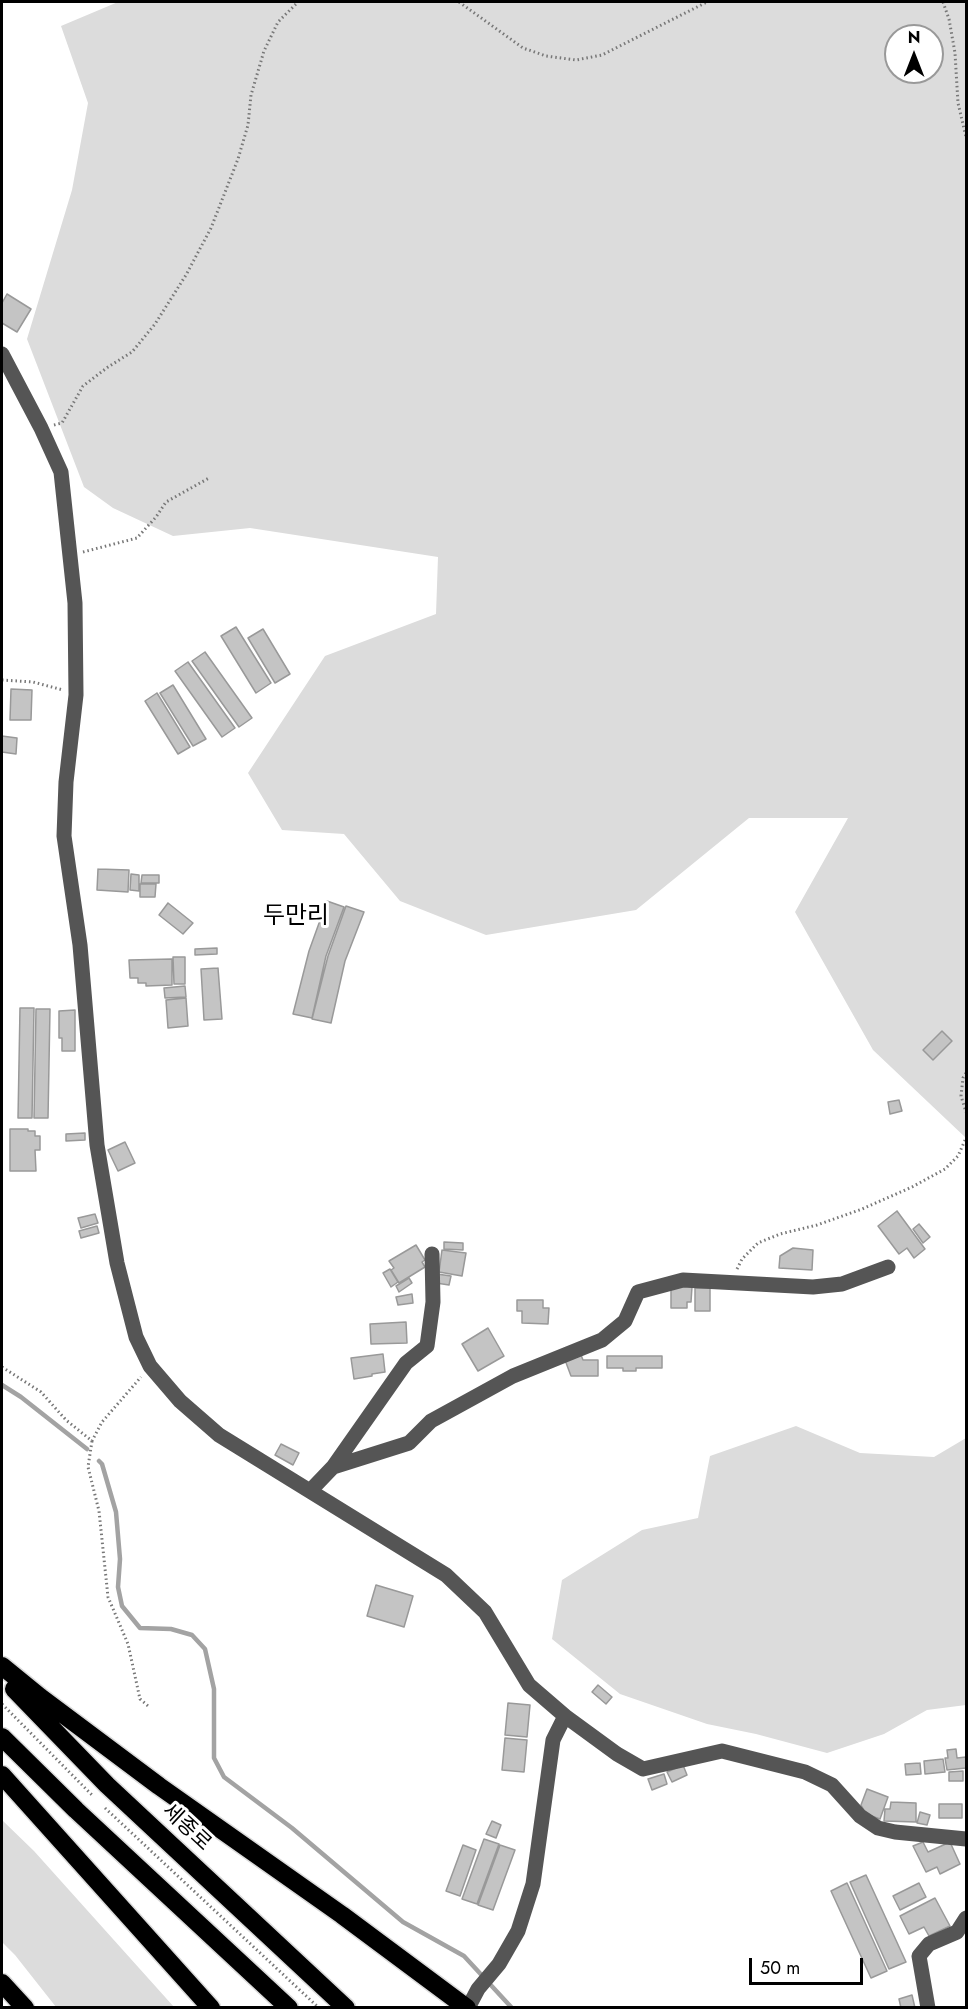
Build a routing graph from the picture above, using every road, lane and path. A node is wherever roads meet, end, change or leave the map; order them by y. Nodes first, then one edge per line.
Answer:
1 (298, 2) edge
2 (459, 2) edge
3 (707, 2) edge
4 (943, 2) edge
5 (966, 137) edge
6 (2, 354) edge
7 (41, 428) junction
8 (208, 478) dead end
9 (70, 555) junction
10 (2, 680) edge
11 (76, 695) junction
12 (966, 1073) edge
13 (966, 1112) edge
14 (966, 1138) edge
15 (432, 1254) dead end
16 (888, 1267) dead end
17 (731, 1282) junction
18 (150, 1366) junction
19 (2, 1367) edge
20 (92, 1440) junction
21 (333, 1467) junction
22 (310, 1491) junction
23 (2, 1666) edge
24 (2, 1675) edge
25 (148, 1706) dead end
26 (565, 1716) junction
27 (2, 1737) edge
28 (2, 1775) edge
29 (966, 1839) edge
30 (966, 1918) edge
31 (2, 1982) edge
32 (24, 2007) edge
33 (211, 2007) edge
34 (289, 2007) edge
35 (346, 2007) edge
36 (468, 2007) edge
37 (928, 2007) edge

1 - 7 path
2 - 3 path
4 - 5 path
6 - 7 street
7 - 9 street
8 - 9 path
9 - 11 street
10 - 11 path
11 - 18 street
12 - 13 path
14 - 17 path
15 - 21 street
16 - 17 street
17 - 21 street
18 - 20 path
18 - 22 street
19 - 20 path
20 - 25 path
21 - 22 street
22 - 26 street
23 - 36 highway
24 - 35 highway, 세종로
26 - 29 street
26 - 36 street
27 - 34 highway
28 - 33 highway
30 - 37 street
31 - 32 highway

